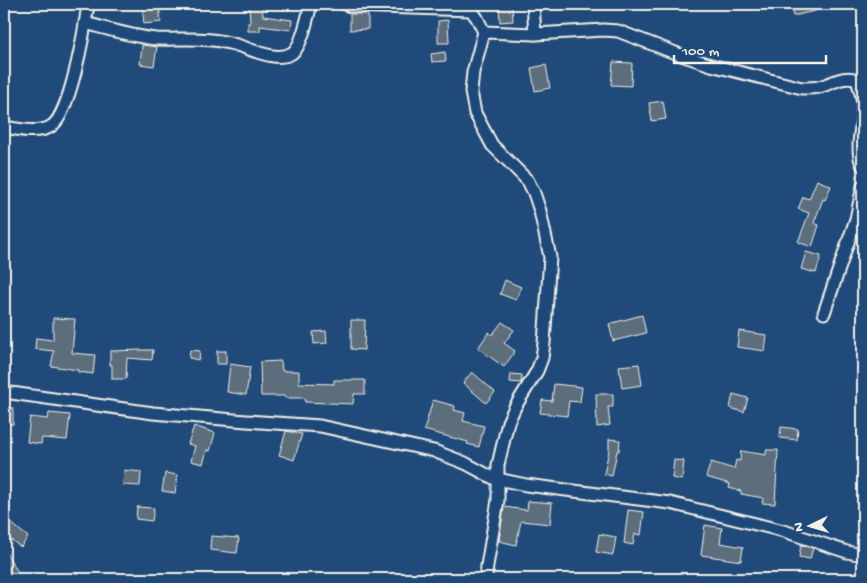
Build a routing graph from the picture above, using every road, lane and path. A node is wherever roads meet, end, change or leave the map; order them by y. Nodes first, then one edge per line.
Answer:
1 (88, 4) edge
2 (311, 4) edge
3 (344, 4) edge
4 (533, 4) edge
5 (85, 24) junction
6 (484, 32) junction
7 (535, 34) junction
8 (4, 127) edge
9 (863, 168) edge
10 (863, 186) edge
11 (824, 313) dead end
12 (4, 392) edge
13 (499, 479) junction
14 (863, 555) edge
15 (486, 579) edge

1 - 5 street
2 - 5 street
3 - 6 street
4 - 7 street
5 - 8 street
6 - 7 street
6 - 13 street
7 - 9 street
10 - 11 street
12 - 13 street
13 - 14 street
13 - 15 street

